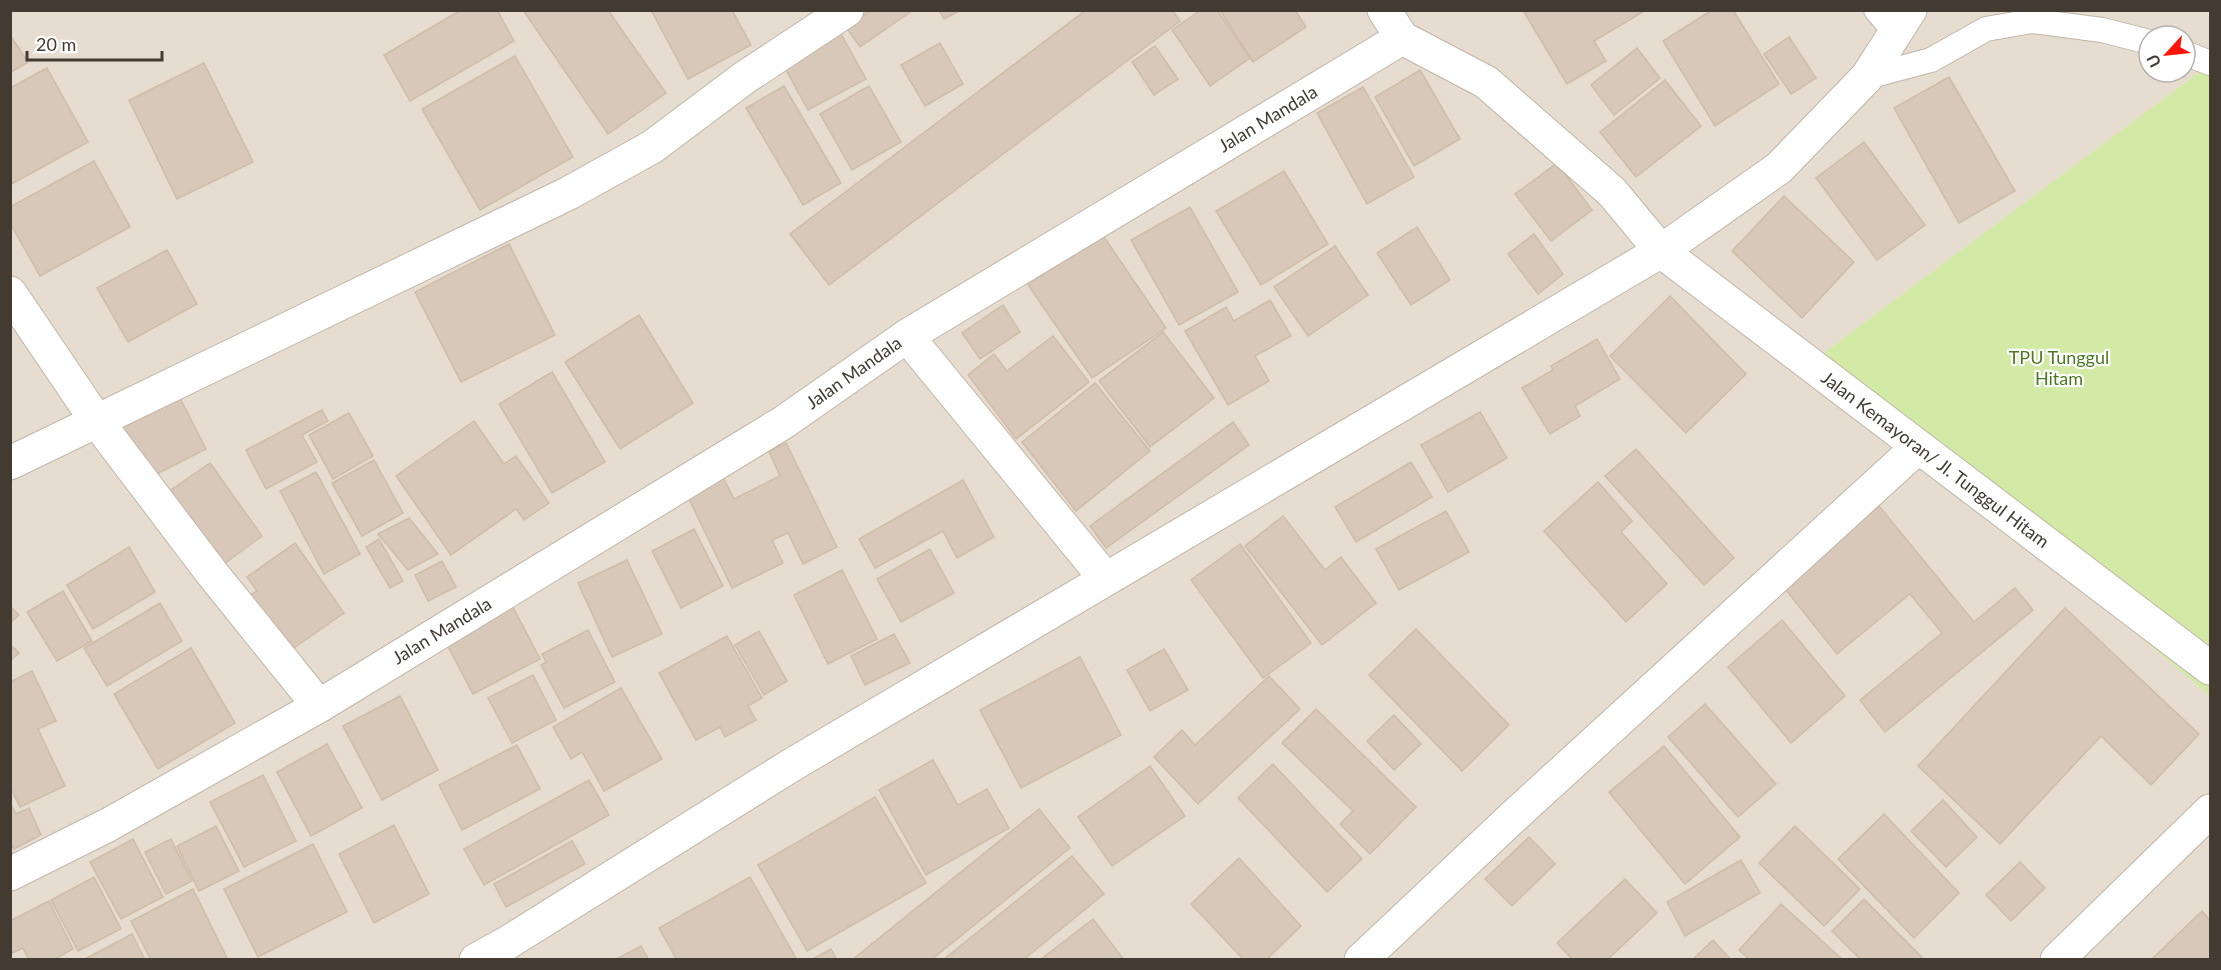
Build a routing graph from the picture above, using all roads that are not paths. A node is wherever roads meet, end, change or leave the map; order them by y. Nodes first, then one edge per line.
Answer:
1 (847, 10) edge
2 (1384, 10) edge
3 (1894, 18) edge
4 (1402, 38) junction
5 (2137, 39) edge
6 (1867, 77) junction
7 (1661, 251) junction
8 (10, 293) edge
9 (907, 336) junction
10 (96, 420) junction
11 (1918, 447) junction
12 (10, 463) edge
13 (1105, 578) junction
14 (2211, 668) edge
15 (319, 706) junction
16 (2211, 811) edge
17 (10, 874) edge
18 (476, 960) edge
19 (1361, 960) edge
20 (2057, 960) edge

1 - 10 street
2 - 4 street
3 - 6 street
4 - 7 street
4 - 9 street, Jalan Mandala
5 - 6 lane
6 - 7 street
7 - 11 street, Jalan Kemayoran/ Jl. Tunggul Hitam
7 - 13 street
8 - 10 street
9 - 13 street
9 - 15 street, Jalan Mandala
10 - 12 street
10 - 15 street
11 - 14 street, Jalan Kemayoran/ Jl. Tunggul Hitam
11 - 19 street
13 - 18 street
15 - 17 street, Jalan Mandala
16 - 20 street

